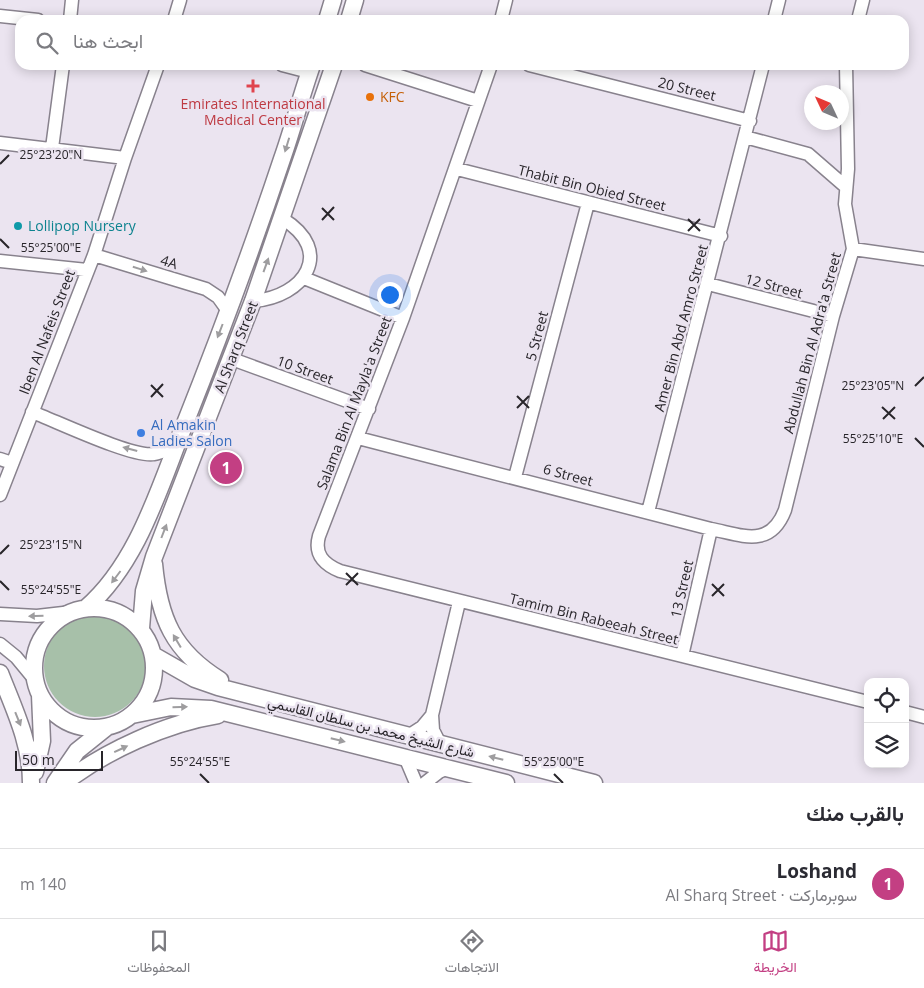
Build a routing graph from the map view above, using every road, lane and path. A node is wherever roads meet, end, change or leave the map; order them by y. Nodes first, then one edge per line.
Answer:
1 (72, 0) edge
2 (180, 0) edge
3 (333, 0) edge
4 (355, 0) edge
5 (506, 0) edge
6 (777, 0) edge
7 (863, 0) edge
8 (70, 15) edge
9 (176, 15) edge
10 (328, 15) edge
11 (350, 15) edge
12 (503, 15) edge
13 (775, 15) edge
14 (859, 15) edge
15 (0, 16) edge
16 (15, 18) edge
17 (62, 70) edge
18 (156, 70) edge
19 (311, 70) edge
20 (332, 70) edge
21 (381, 70) edge
22 (489, 70) edge
23 (549, 70) edge
24 (762, 70) edge
25 (846, 70) edge
26 (478, 101) junction
27 (750, 121) junction
28 (745, 137) junction
29 (0, 143) edge
30 (52, 148) junction
31 (125, 158) junction
32 (457, 169) junction
33 (846, 187) junction
34 (588, 203) junction
35 (283, 219) junction
36 (720, 236) junction
37 (853, 250) junction
38 (94, 255) junction
39 (924, 258) edge
40 (0, 261) edge
41 (87, 270) junction
42 (304, 278) junction
43 (708, 284) junction
44 (253, 301) junction
45 (228, 311) junction
46 (833, 316) junction
47 (404, 318) junction
48 (232, 359) junction
49 (369, 409) junction
50 (32, 412) junction
51 (358, 438) junction
52 (176, 445) junction
53 (6, 461) edge
54 (515, 477) junction
55 (0, 495) edge
56 (648, 512) junction
57 (711, 529) junction
58 (770, 533) joint
59 (319, 554) joint
60 (154, 557) junction
61 (459, 602) junction
62 (79, 610) junction
63 (0, 614) edge
64 (141, 628) junction
65 (0, 644) edge
66 (153, 655) junction
67 (682, 656) junction
68 (0, 673) edge
69 (38, 688) junction
70 (240, 694) junction
71 (864, 701) edge
72 (232, 713) junction
73 (909, 713) edge
74 (132, 715) junction
75 (432, 715) junction
76 (924, 717) edge
77 (108, 726) junction
78 (408, 736) junction
79 (440, 744) junction
80 (405, 757) junction
81 (448, 768) junction
82 (31, 783) edge
83 (55, 783) edge
84 (64, 783) edge
85 (416, 783) edge
86 (426, 783) edge
87 (506, 783) edge
88 (594, 783) edge

1 - 8 street
2 - 9 street
3 - 10 main road
4 - 11 main road
5 - 12 street
6 - 13 street
7 - 14 street
15 - 16 street
17 - 30 street
18 - 31 street, Iben Al Nafeis Street
19 -> 45 main road, Al Sharq Street
20 - 35 main road, Al Sharq Street
21 - 26 street
22 - 26 street, Salama Bin Al Mayla'a Street
23 - 27 street, 20 Street
24 - 27 street, Amer Bin Abd Amro Street
25 - 33 street, Abdullah Bin Al Adra'a Street
26 - 32 street, Salama Bin Al Mayla'a Street
27 - 28 street, Amer Bin Abd Amro Street
28 - 33 street
28 - 36 street, Amer Bin Abd Amro Street
29 - 30 street
30 - 31 street
31 - 38 street, Iben Al Nafeis Street
32 - 34 street, Thabit Bin Obied Street
32 - 47 street, Salama Bin Al Mayla'a Street
33 - 37 street, Abdullah Bin Al Adra'a Street
34 - 36 street, Thabit Bin Obied Street
34 - 54 street, 5 Street
35 - 42 street
44 -> 35 main road, Al Sharq Street
36 - 43 street, Amer Bin Abd Amro Street
37 - 39 street
37 - 46 street, Abdullah Bin Al Adra'a Street
38 - 41 street, Iben Al Nafeis Street
38 -> 45 street, 4A
40 - 41 street
41 - 50 street, Iben Al Nafeis Street
42 - 44 street
42 - 47 street
43 - 46 street, 12 Street
43 - 56 street, Amer Bin Abd Amro Street
44 - 48 main road, Al Sharq Street
45 -> 52 main road, Al Sharq Street
46 - 58 street, Abdullah Bin Al Adra'a Street
47 - 49 street, Salama Bin Al Mayla'a Street
48 - 49 street, 10 Street
60 -> 48 main road, Al Sharq Street
49 - 51 street, Salama Bin Al Mayla'a Street
52 -> 50 street
50 - 53 street, Iben Al Nafeis Street
51 - 54 street, 6 Street
51 - 59 street, Salama Bin Al Mayla'a Street
52 -> 62 main road, Al Sharq Street
53 - 55 street, Iben Al Nafeis Street
54 - 56 street, 6 Street
56 - 57 street, 6 Street
57 - 58 street, 6 Street
57 - 67 street, 13 Street
59 - 61 street, Tamim Bin Rabeeah Street
60 - 64 main road, Al Sharq Street
70 -> 60 main road
61 - 67 street, Tamim Bin Rabeeah Street
61 - 75 street
62 -> 63 street
62 - 64 main road
62 - 69 main road
64 - 66 main road
65 - 69 street
66 - 70 main road, شارع الشيخ محمد بن سلطان القاسمي
66 - 74 main road
67 - 71 street, Tamim Bin Rabeeah Street
68 -> 82 main road
69 - 77 main road
69 - 82 main road
70 - 78 main road, شارع الشيخ محمد بن سلطان القاسمي
74 -> 72 main road, شارع الشيخ محمد بن سلطان القاسمي
72 -> 80 main road, شارع الشيخ محمد بن سلطان القاسمي
84 -> 72 main road
73 - 76 street
74 - 77 main road
75 - 78 street
75 - 79 street
77 - 83 main road
78 - 79 main road, شارع الشيخ محمد بن سلطان القاسمي
88 -> 79 main road, شارع الشيخ محمد بن سلطان القاسمي
80 - 81 main road, شارع الشيخ محمد بن سلطان القاسمي
80 - 85 street
81 - 86 street
81 - 87 main road, شارع الشيخ محمد بن سلطان القاسمي

